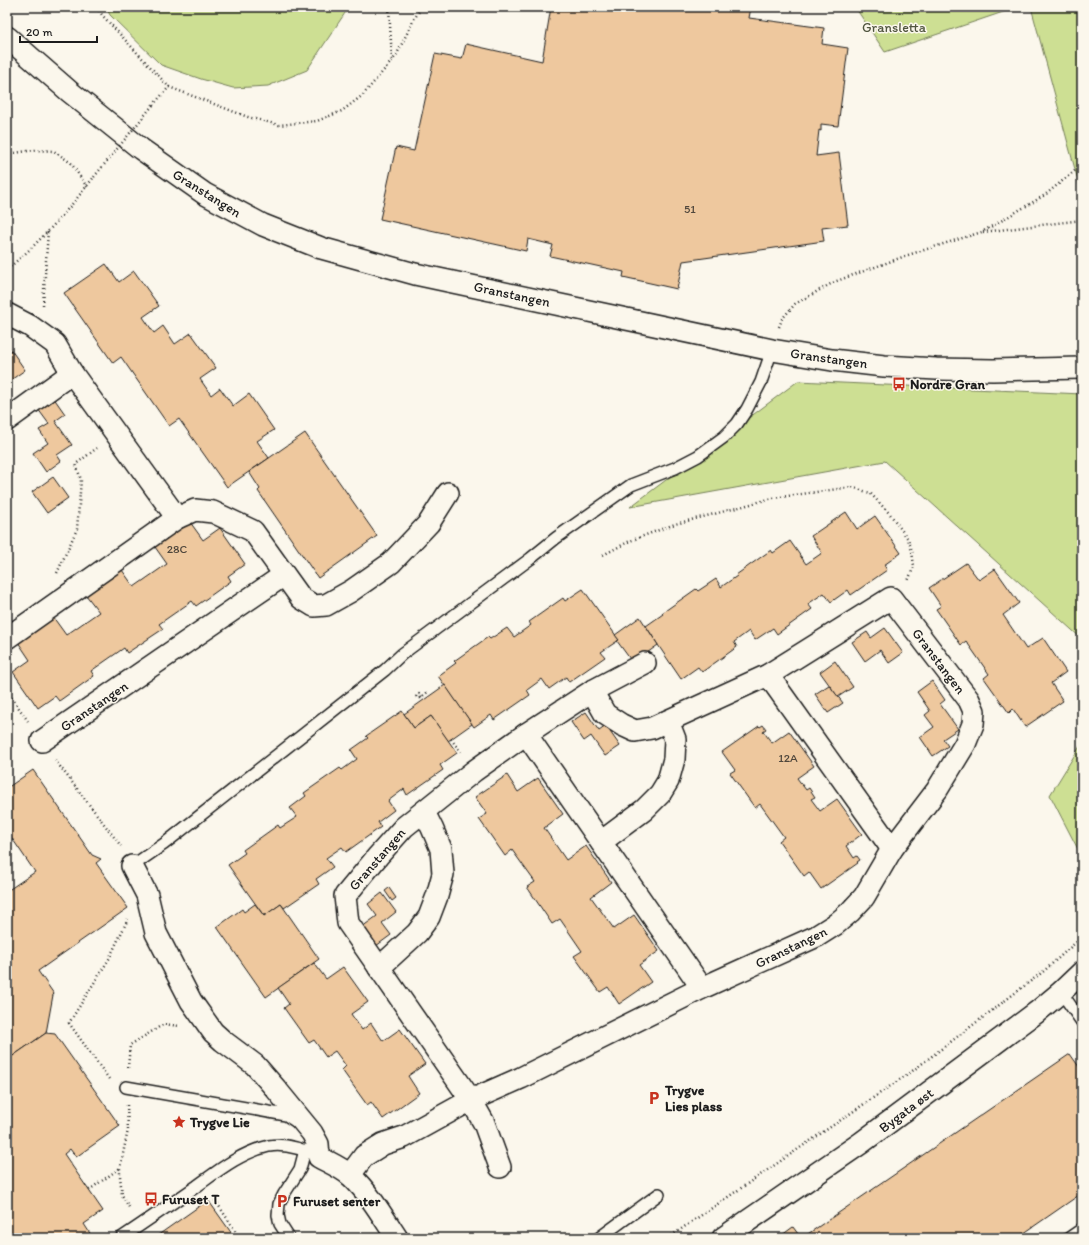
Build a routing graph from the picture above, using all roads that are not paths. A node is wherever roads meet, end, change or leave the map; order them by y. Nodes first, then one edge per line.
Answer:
1 (7, 37) edge
2 (7, 314) edge
3 (772, 350) junction
4 (1082, 368) edge
5 (72, 373) junction
6 (7, 420) edge
7 (448, 493) dead end
8 (177, 518) junction
9 (284, 575) junction
10 (7, 638) edge
11 (645, 663) dead end
12 (768, 675) junction
13 (592, 691) junction
14 (668, 721) junction
15 (526, 734) junction
16 (42, 741) road end
17 (424, 812) junction
18 (601, 842) junction
19 (892, 849) junction
20 (132, 866) joint
21 (379, 968) junction
22 (1082, 972) edge
23 (702, 988) junction
24 (1061, 992) junction
25 (1082, 1022) edge
26 (126, 1087) road end
27 (471, 1100) junction
28 (312, 1147) junction
29 (500, 1167) dead end
30 (350, 1175) junction
31 (659, 1194) dead end
32 (1082, 1229) edge
33 (121, 1238) edge
34 (289, 1238) edge
35 (397, 1238) edge
36 (599, 1238) edge
37 (723, 1238) edge
38 (1069, 1238) edge

1 - 3 street, Granstangen
2 - 5 street
3 - 4 street, Granstangen
3 - 20 lane
5 - 6 street
5 - 8 street
7 - 9 street
8 - 9 street
8 - 10 street
9 - 16 street, Granstangen
11 - 13 street, Granstangen
12 - 14 street
12 - 19 street
12 - 19 street, Granstangen
13 - 14 street
13 - 15 street, Granstangen
14 - 18 street
15 - 17 street, Granstangen
15 - 18 street
17 - 21 street
17 - 21 street, Granstangen
18 - 23 street
19 - 23 street, Granstangen
20 - 28 street
21 - 27 street, Granstangen
22 - 24 street, Bygata øst
23 - 27 street, Granstangen
24 - 25 lane
24 - 37 street, Bygata øst
26 - 28 lane
27 - 29 street
27 - 30 street, Granstangen
28 - 30 street
28 - 33 lane
28 - 34 lane
30 - 35 street
31 - 36 lane
32 - 38 lane

